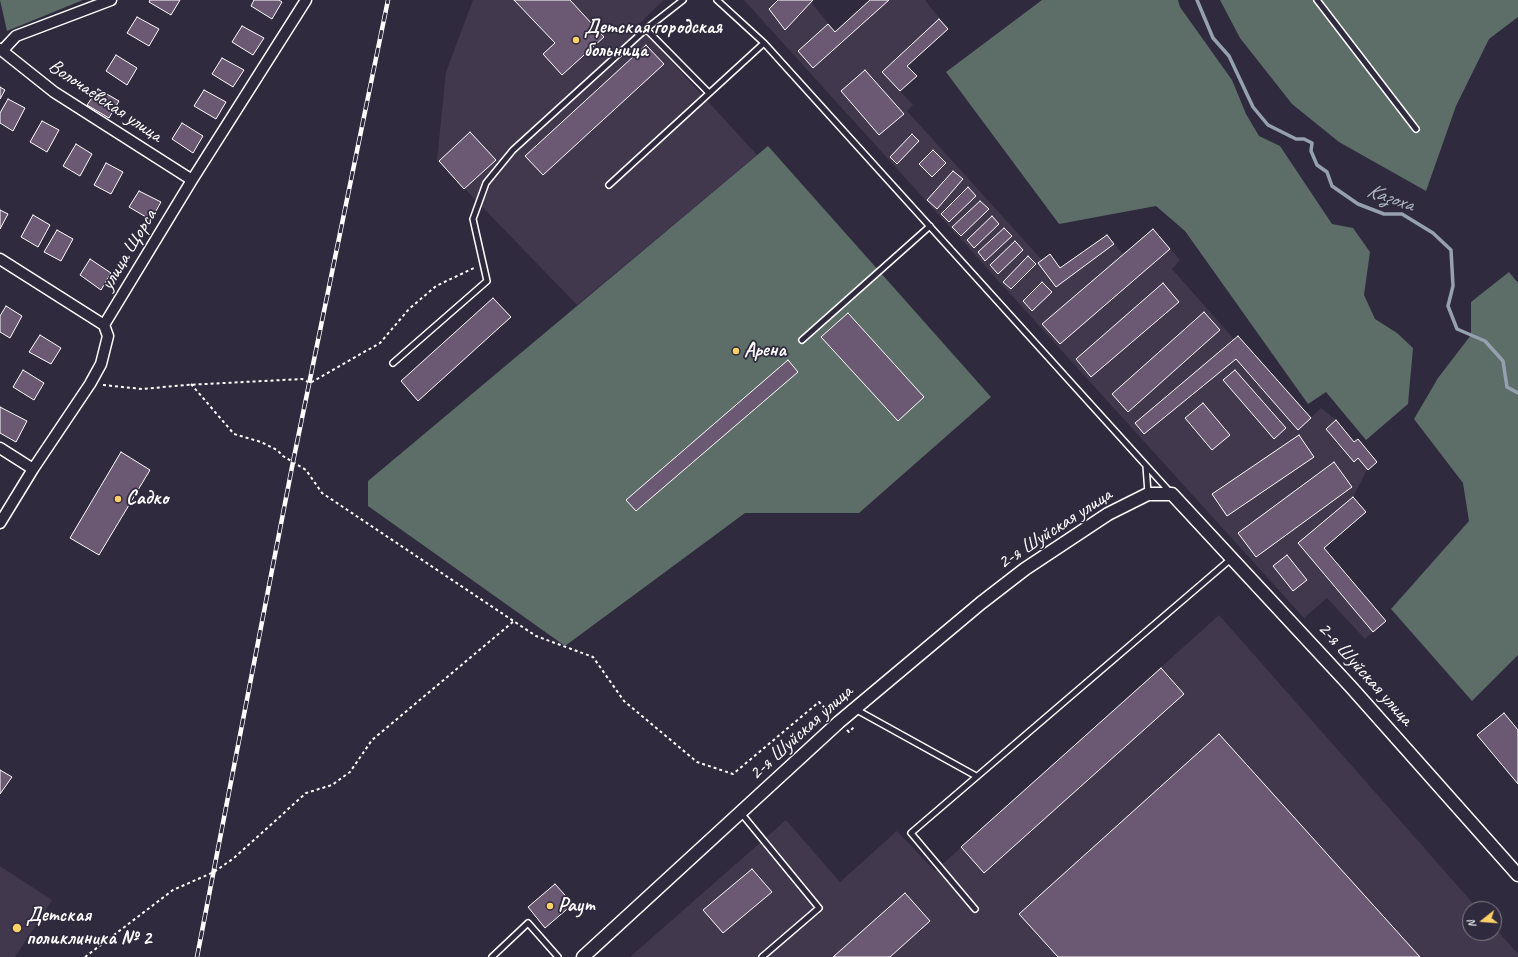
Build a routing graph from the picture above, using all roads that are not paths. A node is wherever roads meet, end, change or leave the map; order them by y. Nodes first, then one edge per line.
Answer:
1 (111, 0) edge
2 (306, 0) edge
3 (683, 0) edge
4 (717, 0) edge
5 (1317, 0) edge
6 (646, 29) junction
7 (764, 43) junction
8 (1, 48) edge
9 (708, 92) junction
10 (1416, 129) dead end
11 (192, 180) junction
12 (609, 185) dead end
13 (930, 226) junction
14 (0, 259) edge
15 (104, 325) junction
16 (802, 340) dead end
17 (394, 363) dead end
18 (0, 448) edge
19 (1146, 466) junction
20 (33, 469) junction
21 (1148, 494) junction
22 (1172, 494) junction
23 (0, 523) edge
24 (1232, 558) junction
25 (855, 709) junction
26 (976, 776) junction
27 (741, 813) junction
28 (1518, 875) edge
29 (974, 909) dead end
30 (492, 957) edge
31 (558, 957) edge
32 (583, 957) edge
33 (762, 957) edge

1 - 8 street
2 - 11 street, улица Щорса
3 - 6 lane
4 - 7 lane
5 - 10 lane
6 - 9 lane
6 - 17 lane
7 - 9 lane
7 - 13 lane
8 - 11 street, Волочаевская улица
9 - 12 lane
11 - 15 street, улица Щорса
13 - 16 lane
13 - 19 lane
14 - 15 street
15 - 20 street
18 - 20 street
19 - 21 lane
19 - 22 lane
20 - 23 street
21 - 22 street, 2-я Шуйская улица
21 - 25 street, 2-я Шуйская улица
22 - 24 street, 2-я Шуйская улица
24 - 26 lane
24 - 28 street, 2-я Шуйская улица
25 - 26 lane
25 - 27 street, 2-я Шуйская улица
26 - 29 lane
27 - 32 street, 2-я Шуйская улица
27 - 33 lane
30 - 31 lane

